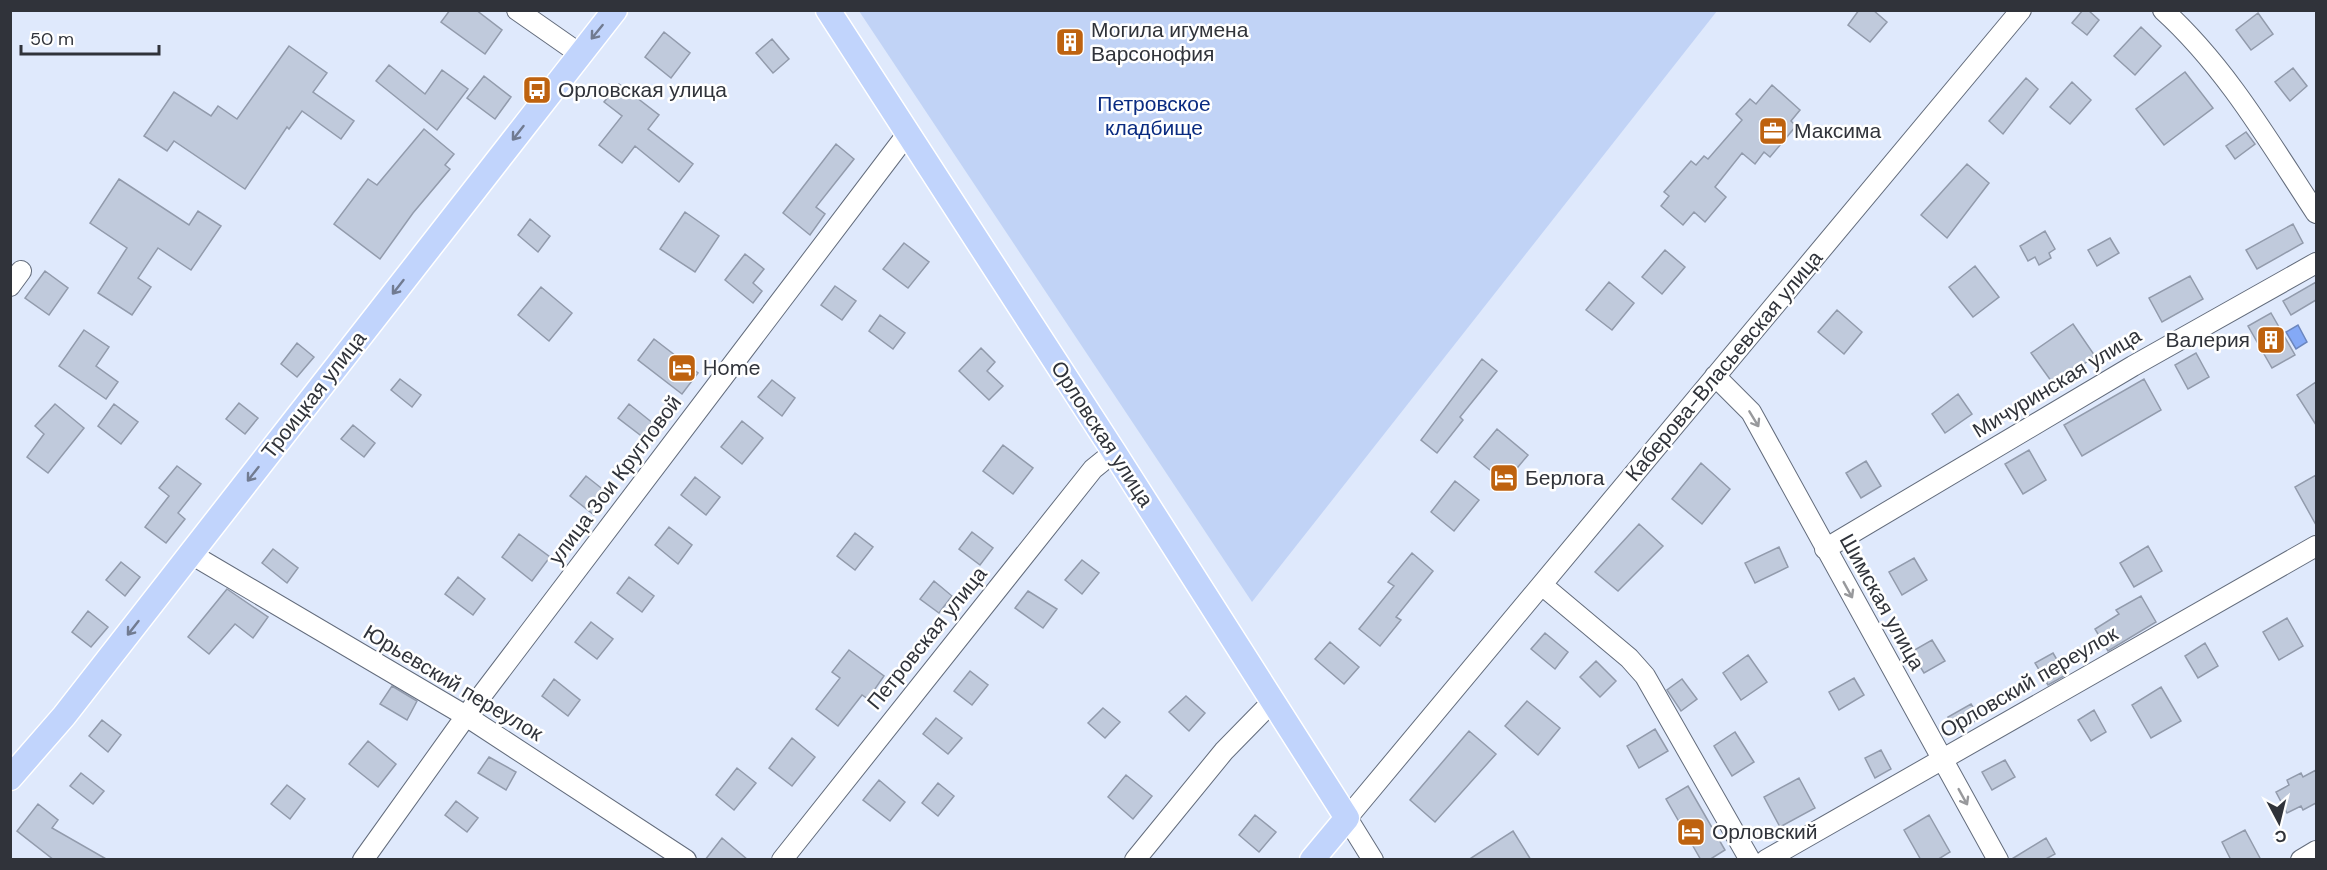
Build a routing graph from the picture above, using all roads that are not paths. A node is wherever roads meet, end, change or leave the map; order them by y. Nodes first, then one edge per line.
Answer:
1 (517, 10) edge
2 (615, 10) edge
3 (828, 10) edge
4 (2021, 10) edge
5 (2163, 10) edge
6 (580, 54) junction
7 (908, 133) junction
8 (2316, 213) edge
9 (2316, 263) edge
10 (1715, 376) junction
11 (1114, 452) junction
12 (2316, 546) edge
13 (1825, 549) junction
14 (191, 554) junction
15 (1542, 585) junction
16 (1273, 701) junction
17 (466, 716) junction
18 (1942, 760) junction
19 (10, 778) edge
20 (1347, 818) junction
21 (2316, 851) edge
22 (363, 860) edge
23 (686, 860) edge
24 (782, 860) edge
25 (1135, 860) edge
26 (1312, 860) edge
27 (1373, 860) edge
28 (1750, 860) edge
29 (1766, 860) edge
30 (1998, 860) edge
31 (2301, 860) edge

1 - 6 street
2 -> 6 main road, Троицкая улица
3 - 7 main road, Орловская улица
4 - 10 street, Каберова-Власьевская улица
5 - 8 street
6 -> 14 main road, Троицкая улица
7 - 11 main road, Орловская улица
7 - 17 street, улица Зои Кругловой
9 - 13 street, Мичуринская улица
10 -> 13 street, Шимская улица
10 - 15 street, Каберова-Власьевская улица
11 - 16 main road, Орловская улица
11 - 24 street, Петровская улица
12 - 18 street, Орловский переулок
13 -> 18 street, Шимская улица
14 - 17 street, Юрьевский переулок
14 -> 19 main road, Троицкая улица
15 - 20 street, Каберова-Власьевская улица
15 - 28 street
16 - 20 main road, Орловская улица
16 - 25 street
17 - 22 street, улица Зои Кругловой
17 - 23 street, Юрьевский переулок
18 - 29 street, Орловский переулок
18 -> 30 street, Шимская улица
20 - 26 main road, Каберова-Власьевская улица
20 - 27 street, Орловская улица
21 - 31 street

